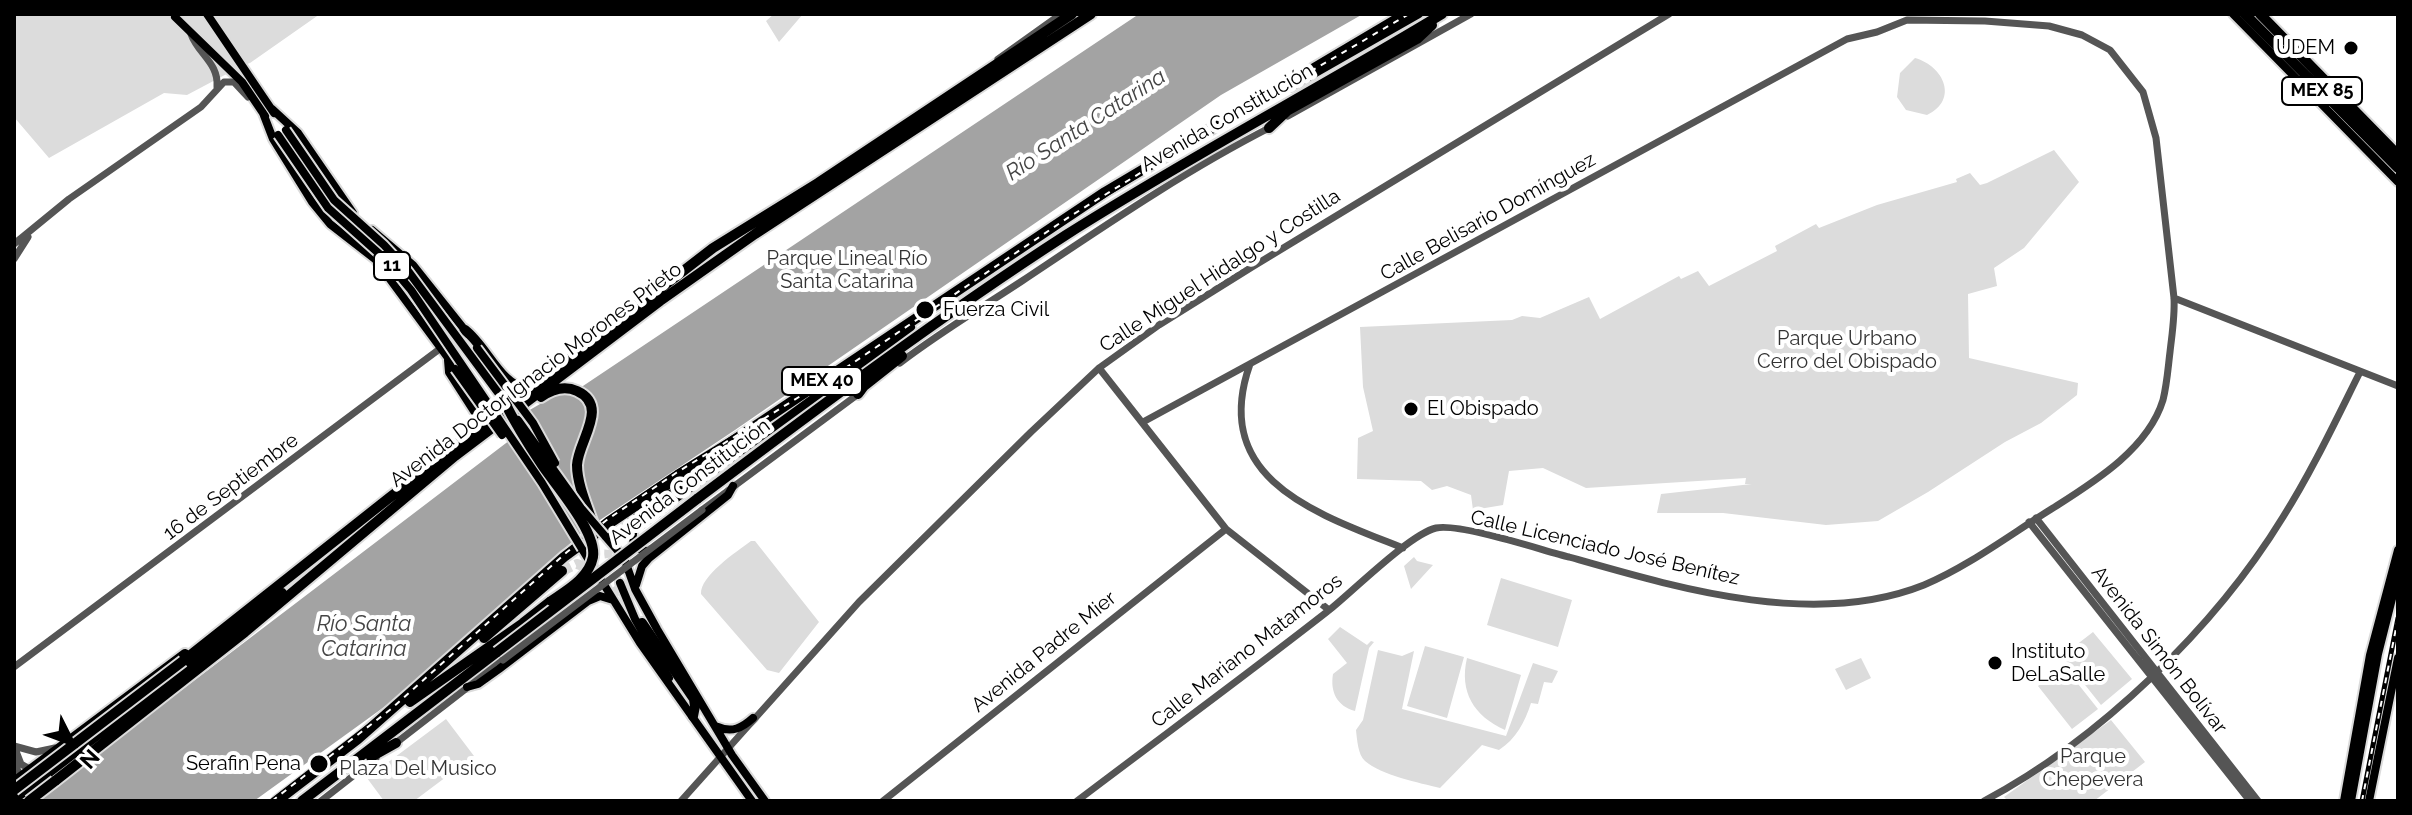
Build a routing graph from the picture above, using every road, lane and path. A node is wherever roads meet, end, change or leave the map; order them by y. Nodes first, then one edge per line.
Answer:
1 (207, 14) edge
2 (1061, 14) edge
3 (1072, 14) edge
4 (1091, 14) edge
5 (1405, 14) edge
6 (1419, 14) edge
7 (1471, 14) edge
8 (1669, 14) edge
9 (2233, 14) edge
10 (2245, 14) edge
11 (1440, 15) edge
12 (2263, 15) edge
13 (175, 17) dead end
14 (191, 34) junction
15 (1847, 39) joint
16 (990, 68) junction
17 (216, 90) junction
18 (268, 111) junction
19 (1269, 128) junction
20 (282, 132) junction
21 (2378, 134) junction
22 (2398, 148) edge
23 (2398, 155) edge
24 (2398, 168) edge
25 (2398, 182) edge
26 (345, 204) junction
27 (324, 217) junction
28 (32, 231) junction
29 (14, 244) edge
30 (14, 259) edge
31 (2174, 298) junction
32 (453, 315) junction
33 (938, 323) junction
34 (426, 329) junction
35 (465, 330) junction
36 (440, 347) junction
37 (477, 347) junction
38 (452, 364) junction
39 (1250, 364) junction
40 (1099, 368) junction
41 (2360, 372) junction
42 (2398, 386) edge
43 (528, 390) junction
44 (858, 394) junction
45 (504, 401) junction
46 (1143, 422) junction
47 (475, 431) junction
48 (522, 453) junction
49 (563, 482) junction
50 (733, 486) junction
51 (416, 488) junction
52 (699, 504) junction
53 (2032, 520) junction
54 (595, 523) junction
55 (633, 525) junction
56 (1437, 528) joint
57 (1226, 529) junction
58 (607, 535) junction
59 (1403, 548) junction
60 (658, 550) junction
61 (2398, 550) edge
62 (320, 568) junction
63 (562, 571) dead end
64 (2398, 575) edge
65 (620, 583) tunnel mouth
66 (635, 589) junction
67 (613, 600) junction
68 (1329, 610) junction
69 (526, 621) junction
70 (642, 623) tunnel mouth
71 (224, 629) junction
72 (464, 647) junction
73 (500, 656) junction
74 (2398, 658) edge
75 (14, 667) edge
76 (2154, 675) junction
77 (669, 682) junction
78 (450, 687) junction
79 (467, 687) junction
80 (693, 716) junction
81 (753, 718) junction
82 (715, 724) junction
83 (358, 739) junction
84 (396, 743) junction
85 (14, 746) edge
86 (728, 747) junction
87 (58, 748) junction
88 (720, 755) junction
89 (14, 760) edge
90 (55, 767) junction
91 (21, 777) edge
92 (24, 796) edge
93 (14, 799) edge
94 (40, 801) edge
95 (277, 801) edge
96 (302, 801) edge
97 (312, 801) edge
98 (321, 801) edge
99 (681, 801) edge
100 (752, 801) edge
101 (765, 801) edge
102 (883, 801) edge
103 (1077, 801) edge
104 (1984, 801) edge
105 (2250, 801) edge
106 (2258, 801) edge
107 (2344, 801) edge
108 (2351, 801) edge
109 (2369, 801) edge

1 - 18 main road, 11
2 - 16 street, Avenida Doctor Ignacio Morones Prieto
3 - 16 highway, Avenida Doctor Ignacio Morones Prieto
4 - 51 highway, Avenida Doctor Ignacio Morones Prieto
5 - 72 highway, Avenida Constitución / MEX 40
6 - 55 main road, Avenida Constitución
7 - 19 street, Avenida Constitución
8 - 40 street, Calle Miguel Hidalgo y Costilla
9 - 25 main road, MEX 85
10 - 24 highway, MEX 85
11 - 19 highway
11 - 33 highway, Avenida Constitución / MEX 40
12 - 21 highway, MEX 85
13 - 14 main road, 11
14 - 17 street
14 - 18 main road, 11
15 - 31 street, Calle Licenciado José Benítez
15 - 39 street, Calle Belisario Domínguez
16 - 43 highway, Avenida Doctor Ignacio Morones Prieto
17 - 18 street
17 - 28 street
18 - 20 main road, 11
18 - 26 main road
18 - 27 main road
19 - 44 street, Avenida Constitución
20 - 45 main road, 11, bridge
20 - 48 main road, 11, bridge
21 - 22 main road
21 - 23 highway, MEX 85
26 - 27 main road
26 - 32 main road
27 - 34 main road
28 - 29 street
28 - 30 street
31 - 41 street
31 - 53 street, Calle Licenciado José Benítez
32 - 34 main road
32 - 35 main road
33 - 44 highway
33 - 52 highway, Avenida Constitución / MEX 40
34 - 36 main road
35 - 36 street, 16 de Septiembre
35 - 37 main road
35 - 43 highway
36 - 38 main road
36 - 75 street, 16 de Septiembre
37 - 38 main road
37 - 49 main road, bridge
38 - 47 highway
38 - 48 main road, bridge
39 - 46 street, Calle Belisario Domínguez
39 - 59 street
40 - 46 street
40 - 81 street, Calle Miguel Hidalgo y Costilla
41 - 42 street
41 - 76 street
43 - 47 highway, Avenida Doctor Ignacio Morones Prieto
44 - 50 street, Avenida Constitución
45 - 49 main road, 11, bridge
45 - 69 highway, bridge
46 - 57 street
47 - 71 highway, Avenida Doctor Ignacio Morones Prieto
48 - 67 main road, 11, bridge
49 - 54 main road, 11, bridge
50 - 52 street, Avenida Constitución
50 - 60 main road
51 - 54 highway
51 - 62 highway, Avenida Doctor Ignacio Morones Prieto
52 - 73 highway, Avenida Constitución / MEX 40, bridge
53 - 56 street, Calle Licenciado José Benítez
53 - 76 street, Avenida Simón Bolívar
54 - 58 main road, 11, bridge
55 - 58 main road
55 - 60 main road
56 - 59 street, Calle Mariano Matamoros
57 - 68 street
57 - 102 street, Avenida Padre Mier
58 - 66 main road, 11
59 - 68 street, Calle Mariano Matamoros
60 - 66 main road
61 - 107 main road
62 - 90 highway
62 - 92 highway, Avenida Doctor Ignacio Morones Prieto, bridge
63 - 72 highway
64 - 108 main road
65 - 77 main road
66 - 82 main road, 11
67 - 77 main road, 11
67 - 79 main road
68 - 103 street, Calle Mariano Matamoros
69 - 78 highway
69 - 83 highway
70 - 80 highway
71 - 87 highway
71 - 92 highway, Avenida Doctor Ignacio Morones Prieto, bridge
72 - 83 highway, Avenida Constitución / MEX 40
73 - 78 highway, Avenida Constitución / MEX 40
73 - 79 street
74 - 109 main road
76 - 104 street
76 - 105 street, Avenida Simón Bolívar
76 - 106 street, Avenida Simón Bolívar
77 - 80 main road, 11
78 - 96 highway, Avenida Constitución / MEX 40
79 - 84 street
80 - 88 main road, 11
81 - 82 main road
81 - 86 street, Calle Miguel Hidalgo y Costilla
82 - 86 main road, 11
83 - 95 highway, Avenida Constitución / MEX 40
84 - 97 highway
84 - 98 street
85 - 87 street
85 - 91 street
86 - 88 street, Calle Miguel Hidalgo y Costilla
86 - 101 main road, 11
87 - 91 highway
88 - 99 street, Calle Miguel Hidalgo y Costilla
88 - 100 main road, 11
89 - 91 street
90 - 91 street
90 - 92 highway
90 - 94 street, bridge
91 - 92 street
92 - 93 highway

